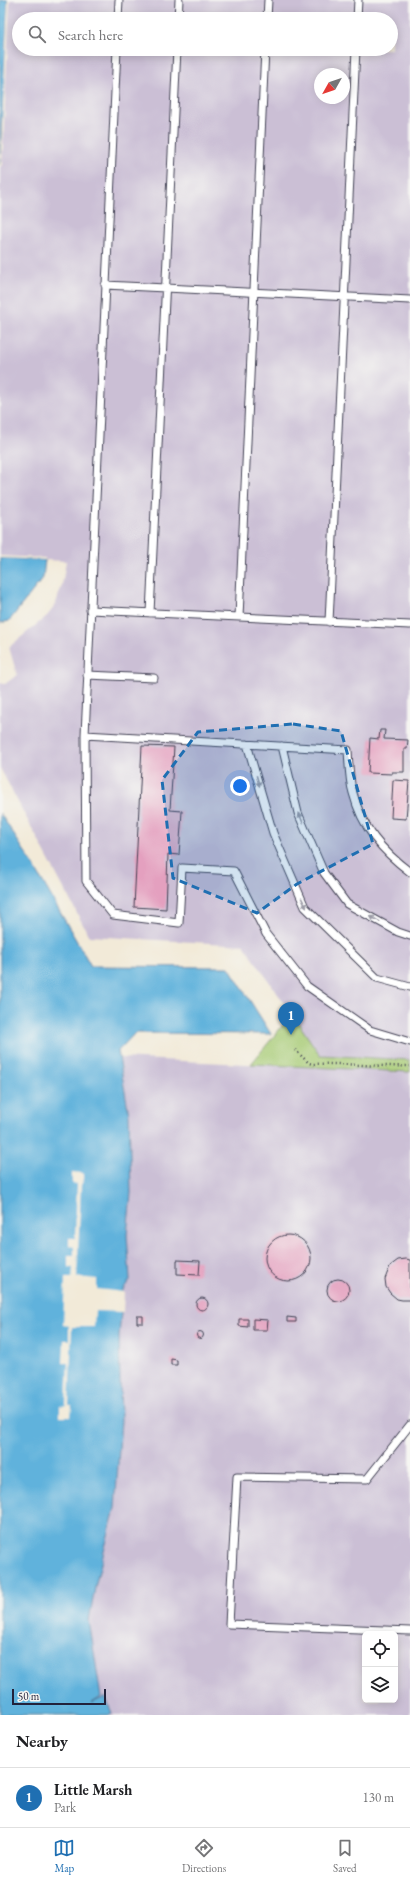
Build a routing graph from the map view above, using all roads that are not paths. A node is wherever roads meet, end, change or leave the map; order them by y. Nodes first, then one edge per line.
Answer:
1 (119, 0) edge
2 (179, 0) edge
3 (268, 0) edge
4 (358, 0) edge
5 (118, 12) edge
6 (178, 12) edge
7 (267, 12) edge
8 (357, 12) edge
9 (117, 56) edge
10 (177, 56) edge
11 (266, 56) edge
12 (356, 56) edge
13 (105, 285) junction
14 (166, 288) junction
15 (254, 293) junction
16 (344, 297) junction
17 (410, 300) edge
18 (90, 610) junction
19 (150, 613) junction
20 (239, 617) junction
21 (329, 622) junction
22 (410, 626) edge
23 (87, 675) junction
24 (154, 678) dead end
25 (85, 735) junction
26 (247, 744) junction
27 (282, 746) junction
28 (410, 872) edge
29 (410, 936) edge
30 (410, 987) edge
31 (410, 1042) edge
32 (410, 1425) edge
33 (410, 1631) edge

1 - 5 lane
2 - 6 lane
3 - 7 lane
4 - 8 lane
9 - 13 lane
10 - 14 lane
11 - 15 lane
12 - 16 lane
13 - 14 lane
13 - 18 lane
14 - 15 lane
14 - 19 lane
15 - 16 lane
15 - 20 lane
16 - 17 lane
16 - 21 lane
18 - 19 lane
18 - 23 lane
19 - 20 lane
20 - 21 lane
21 - 22 lane
23 - 24 lane
23 - 25 lane
25 - 26 lane
25 - 31 lane
26 - 27 lane
26 -> 30 lane
27 - 28 lane
29 -> 27 lane
32 - 33 lane

